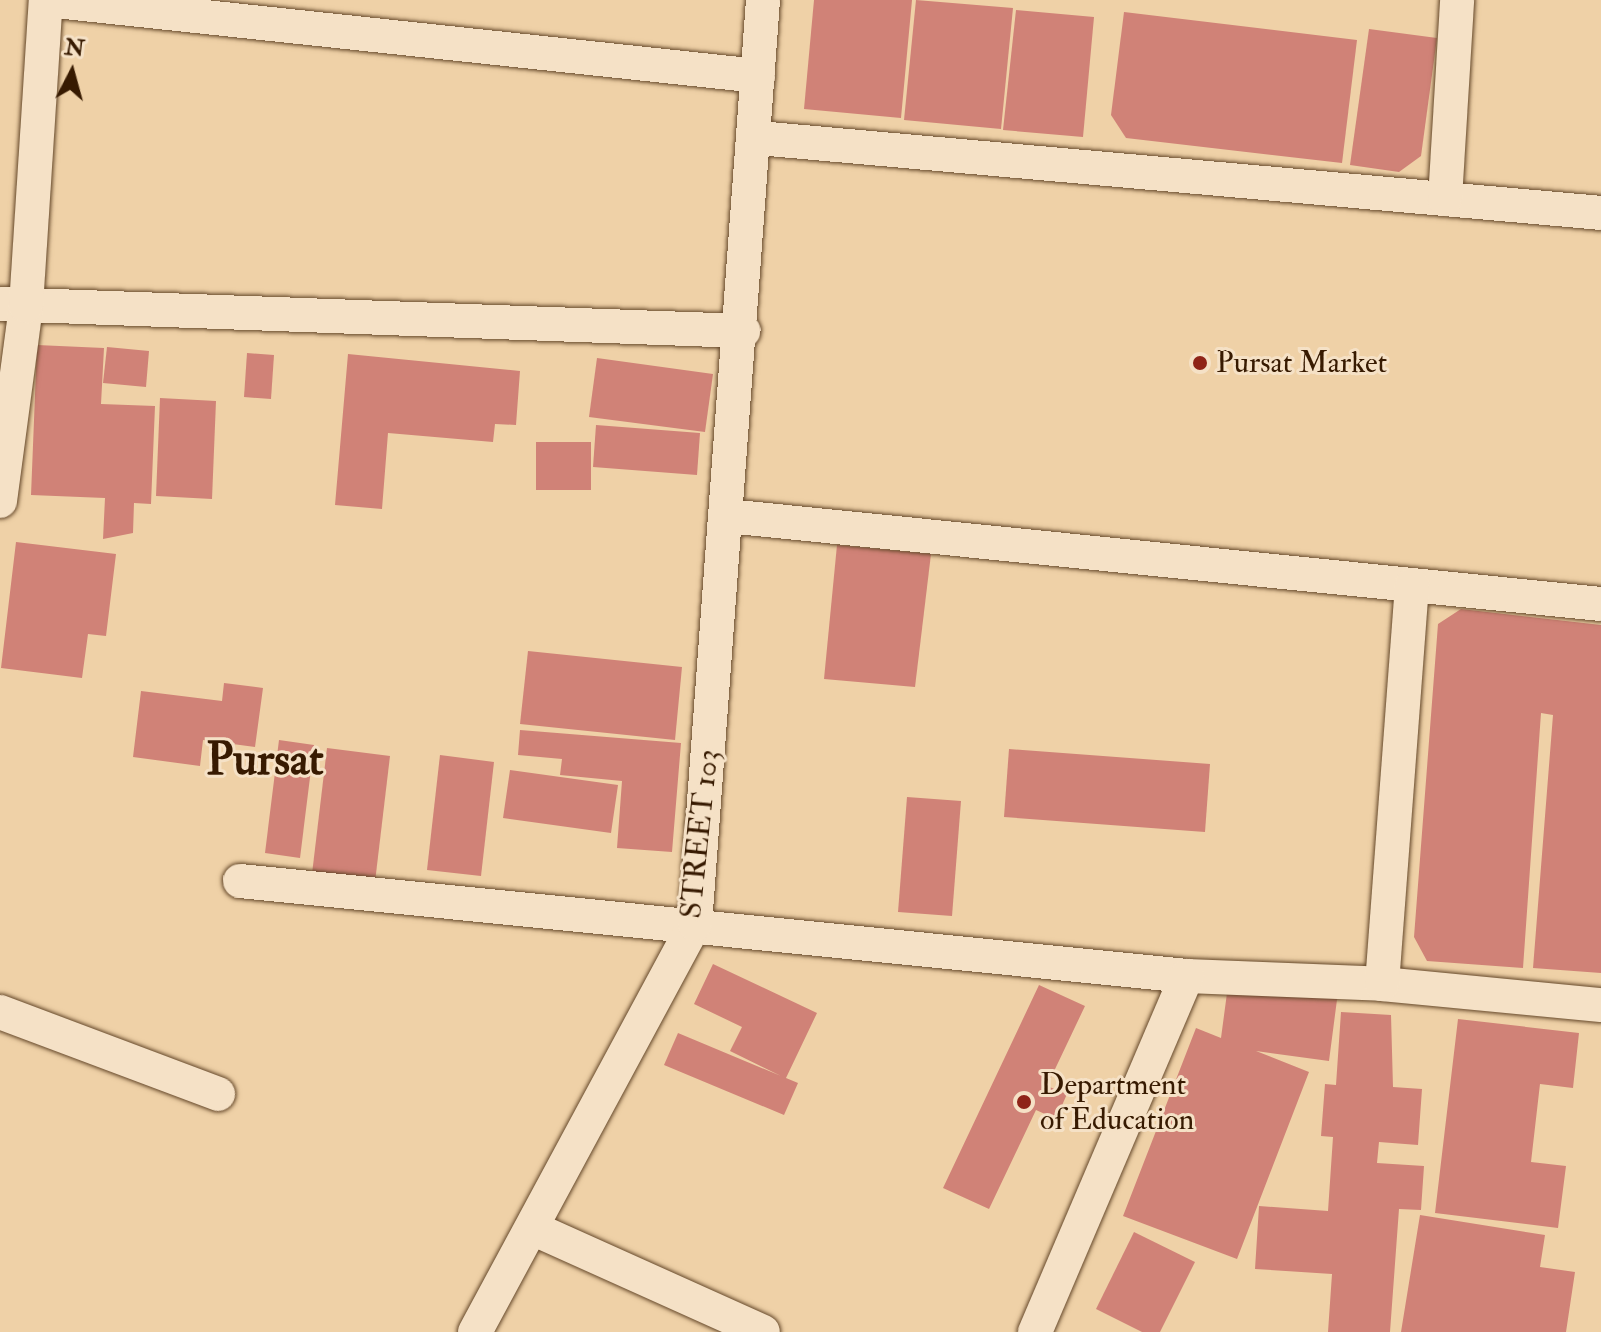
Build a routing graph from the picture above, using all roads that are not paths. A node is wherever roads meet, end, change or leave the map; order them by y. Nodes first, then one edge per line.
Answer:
1 (46, 0) edge
2 (763, 0) edge
3 (1457, 0) edge
4 (758, 76) junction
5 (758, 138) junction
6 (1445, 199) junction
7 (1601, 213) edge
8 (13, 305) edge
9 (744, 331) junction
10 (0, 501) edge
11 (727, 516) junction
12 (1412, 585) junction
13 (1601, 604) edge
14 (240, 881) dead end
15 (695, 924) junction
16 (1187, 976) junction
17 (1382, 984) junction
18 (1601, 1005) edge
19 (0, 1012) edge
20 (218, 1094) dead end
21 (532, 1228) junction
22 (475, 1332) edge
23 (763, 1332) edge
24 (1035, 1332) edge

1 - 4 street
1 - 8 street
2 - 4 street, STREET 103
3 - 6 street
4 - 5 street, STREET 103
5 - 6 street
5 - 9 street, STREET 103
6 - 7 street
8 - 9 street
8 - 10 street
9 - 11 street, STREET 103
11 - 12 street
11 - 15 street, STREET 103
12 - 13 street
12 - 17 street
14 - 15 street
15 - 16 street
15 - 21 street, STREET 103
16 - 17 street
16 - 24 street
17 - 18 street
19 - 20 street
21 - 22 street, STREET 103
21 - 23 street

